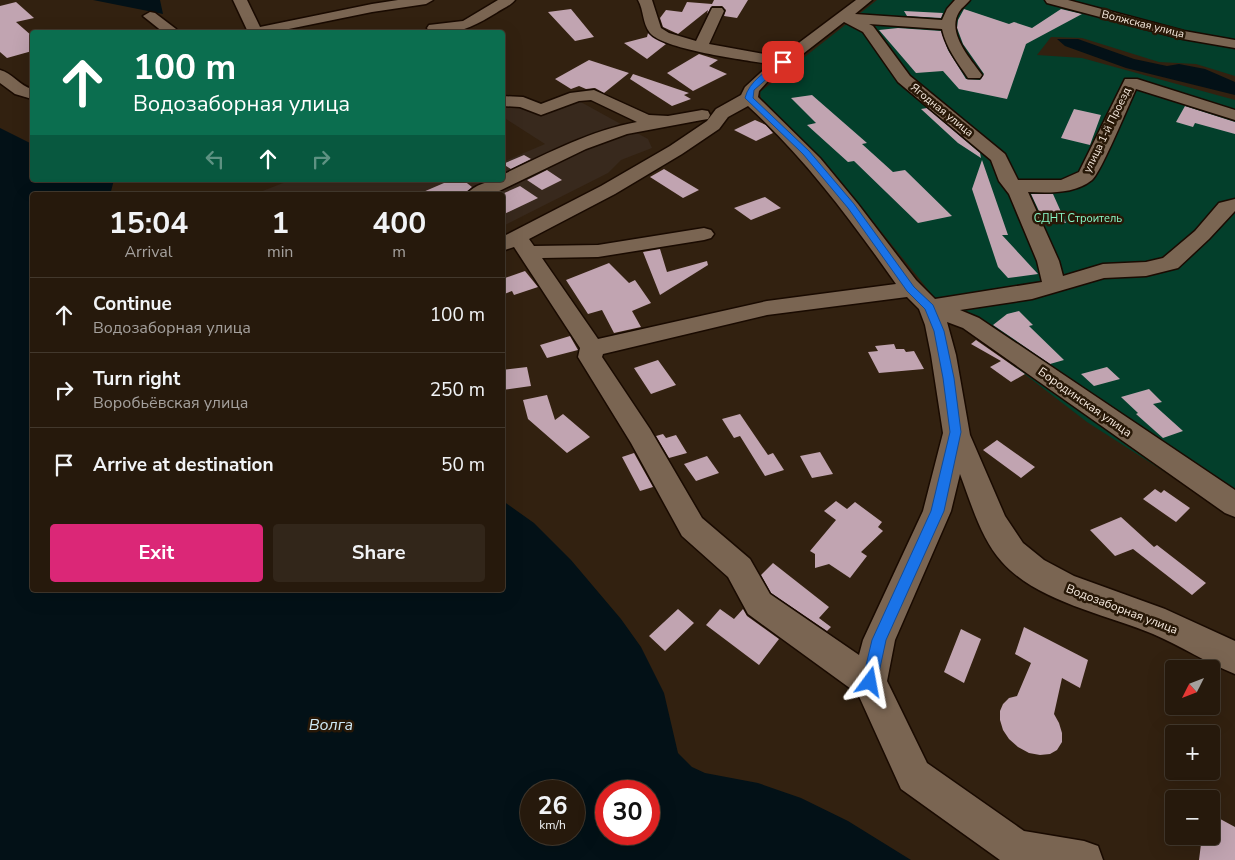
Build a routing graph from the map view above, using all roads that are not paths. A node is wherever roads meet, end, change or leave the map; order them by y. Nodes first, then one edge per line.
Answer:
1 (240, 0) edge
2 (426, 0) edge
3 (508, 0) edge
4 (645, 0) edge
5 (863, 0) edge
6 (963, 0) edge
7 (1052, 0) edge
8 (466, 9) dead end
9 (717, 11) dead end
10 (150, 16) dead end
11 (844, 17) junction
12 (947, 25) junction
13 (168, 30) edge
14 (254, 30) edge
15 (265, 30) edge
16 (429, 30) edge
17 (1235, 44) edge
18 (701, 46) junction
19 (783, 62) junction
20 (0, 75) edge
21 (974, 75) dead end
22 (30, 94) edge
23 (749, 98) junction
24 (505, 101) edge
25 (722, 113) junction
26 (702, 115) junction
27 (1235, 115) edge
28 (505, 181) edge
29 (503, 182) edge
30 (1012, 186) junction
31 (482, 192) edge
32 (1235, 205) edge
33 (704, 234) dead end
34 (516, 245) edge
35 (1054, 285) junction
36 (910, 289) junction
37 (930, 307) junction
38 (592, 348) junction
39 (956, 432) junction
40 (1235, 505) edge
41 (1235, 658) edge
42 (870, 682) junction
43 (1084, 860) edge

1 - 14 street
2 - 15 street
3 - 16 street
4 - 18 street
5 - 11 street
6 - 12 street
7 - 17 street, Волжская улица
8 - 16 street
9 - 18 street
10 - 13 street
11 - 12 street
11 - 19 street
11 - 30 street, Ягодная улица
12 - 21 street
18 - 19 street
19 - 23 street
20 - 22 street
23 - 25 street
23 - 36 street, Водозаборная улица
24 - 26 street
25 - 26 street
25 - 34 street
26 - 28 street
27 - 30 street, улица 1-й Проезд
29 - 31 street
30 - 35 street
32 - 35 street
33 - 34 street
34 - 38 street
35 - 37 street
36 - 37 street, Водозаборная улица
36 - 38 street
37 - 39 street, Водозаборная улица
37 - 40 street, Бородинская улица
38 - 42 street
39 - 41 street, Водозаборная улица
39 - 42 street
42 - 43 street

